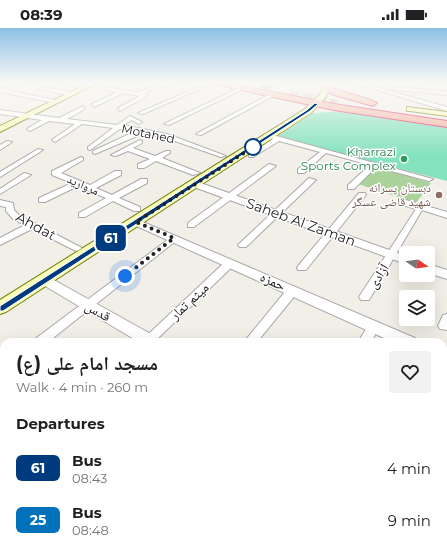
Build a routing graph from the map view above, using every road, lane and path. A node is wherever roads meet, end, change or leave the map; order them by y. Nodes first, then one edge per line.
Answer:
1 (37, 108) edge
2 (83, 108) dead end
3 (152, 108) edge
4 (199, 108) edge
5 (249, 108) edge
6 (292, 108) edge
7 (298, 108) edge
8 (357, 108) tunnel mouth
9 (363, 108) edge
10 (377, 108) edge
11 (401, 108) edge
12 (0, 112) edge
13 (141, 112) dead end
14 (86, 115) dead end
15 (447, 116) edge
16 (23, 117) junction
17 (48, 119) junction
18 (59, 121) junction
19 (139, 122) dead end
20 (77, 123) junction
21 (167, 124) dead end
22 (447, 124) edge
23 (0, 128) edge
24 (116, 128) junction
25 (30, 129) dead end
26 (143, 130) junction
27 (200, 134) dead end
28 (274, 137) junction
29 (55, 140) dead end
30 (9, 142) dead end
31 (140, 142) dead end
32 (0, 148) edge
33 (128, 148) junction
34 (40, 150) dead end
35 (325, 151) junction
36 (168, 152) dead end
37 (114, 155) dead end
38 (223, 156) junction
39 (251, 156) dead end
40 (155, 158) junction
41 (81, 159) dead end
42 (374, 164) junction
43 (141, 166) dead end
44 (272, 166) dead end
45 (301, 171) dead end
46 (118, 173) dead end
47 (0, 175) edge
48 (27, 175) dead end
49 (196, 178) junction
50 (429, 179) dead end
51 (312, 180) dead end
52 (144, 181) dead end
53 (78, 183) junction
54 (351, 187) dead end
55 (90, 188) junction
56 (0, 192) edge
57 (362, 195) dead end
58 (230, 196) junction
59 (113, 198) junction
60 (42, 200) dead end
61 (402, 202) dead end
62 (0, 203) edge
63 (418, 211) dead end
64 (277, 213) junction
65 (82, 215) dead end
66 (447, 215) edge
67 (137, 216) junction
68 (32, 225) junction
69 (191, 225) dead end
70 (331, 233) junction
71 (174, 238) junction
72 (0, 242) edge
73 (243, 245) dead end
74 (77, 248) junction
75 (392, 255) junction
76 (399, 258) edge
77 (230, 263) junction
78 (302, 268) dead end
79 (435, 271) edge
80 (447, 275) edge
81 (45, 280) junction
82 (293, 290) junction
83 (0, 296) edge
84 (365, 297) dead end
85 (88, 305) junction
86 (0, 308) edge
87 (374, 326) junction
88 (44, 338) edge
89 (144, 338) edge
90 (152, 338) edge
91 (253, 338) edge
92 (366, 338) edge
93 (400, 338) edge

1 - 16 main road
2 - 18 street
3 - 13 street
4 - 21 street
5 - 27 street
6 - 38 main road
7 - 28 main road
8 - 22 highway
9 - 22 highway
10 - 15 highway
11 - 15 highway
12 - 16 street, Motahed
14 - 20 street
16 - 17 street, Motahed
16 - 23 main road
17 - 18 street, Motahed
17 - 25 street
18 - 20 street, Motahed
19 - 24 street
20 - 24 street, Motahed
20 - 29 street
24 - 26 street, Motahed
24 - 26 street
26 - 38 street, Motahed
28 - 35 street
28 - 39 street
28 - 49 main road
30 - 32 street
31 - 33 street
33 - 37 street
33 - 40 street
34 - 47 street
35 - 42 street
35 - 45 street
36 - 40 street
38 - 49 main road
40 - 43 street
40 - 49 street
41 - 53 street, مروارید
42 - 50 street
42 - 54 street
44 - 58 street
46 - 55 street
48 - 56 street
49 - 58 street, Saheb Al Zaman
49 - 67 main road
51 - 64 street
52 - 59 street
53 - 55 street, مروارید
53 - 60 street
55 - 59 street, مروارید
57 - 70 street
58 - 64 street, Saheb Al Zaman
58 - 69 street
59 - 65 street
59 - 67 street, مروارید
61 - 66 street
62 - 68 street, Ahdat
63 - 75 street, آزادی
64 - 70 street, Saheb Al Zaman
64 - 73 street
67 - 71 street, حمزه
67 - 74 main road
67 - 81 main road
68 - 72 street
68 - 74 street, Ahdat
70 - 75 street, Saheb Al Zaman
70 - 78 street
71 - 77 street, حمزه
71 - 85 street
74 - 83 main road
75 - 76 street, Saheb Al Zaman
75 - 84 street, آزادی
77 - 82 street, حمزه
77 - 90 street, میثم تمار
79 - 80 street
81 - 85 street, قدس
81 - 86 main road
82 - 87 street, حمزه
82 - 91 street
85 - 88 street
85 - 89 street, قدس
87 - 92 street
87 - 93 street, حمزه

